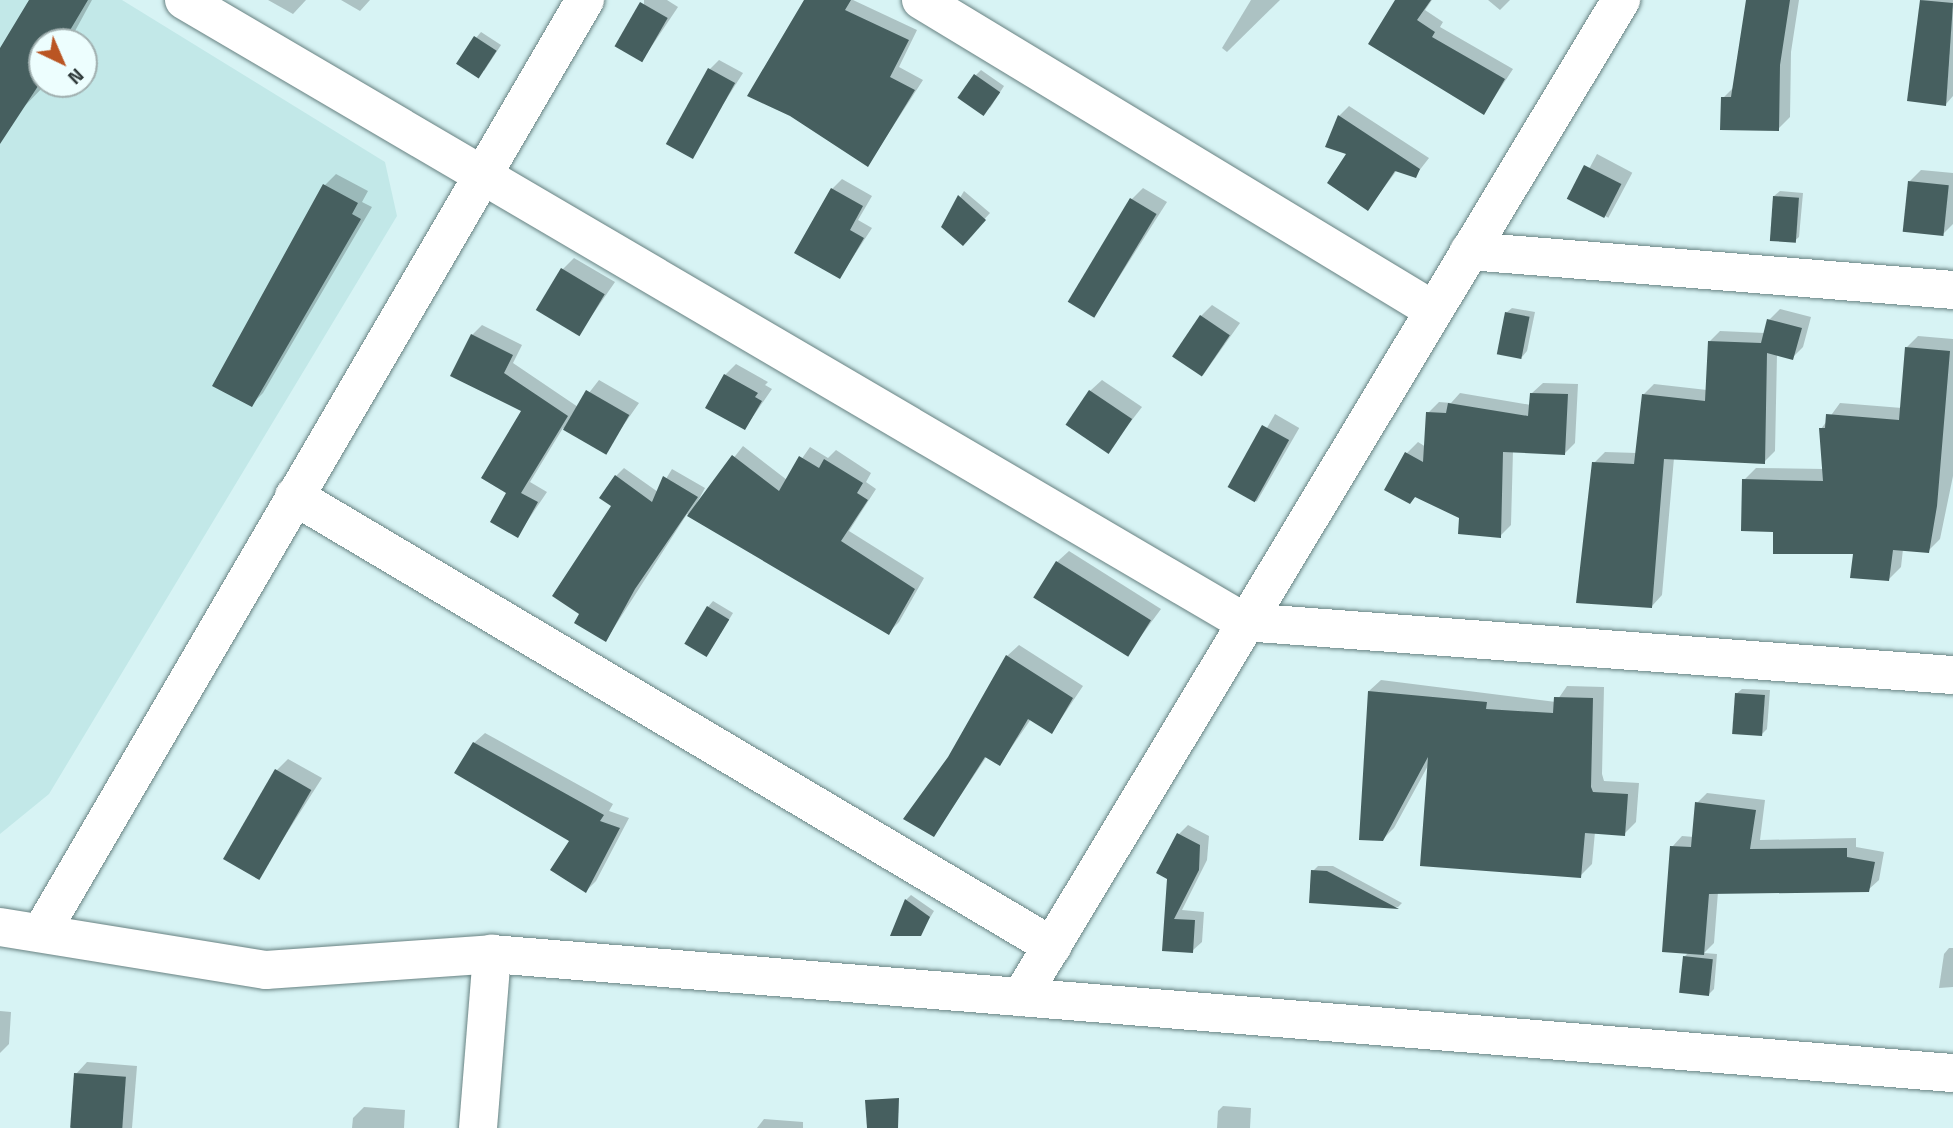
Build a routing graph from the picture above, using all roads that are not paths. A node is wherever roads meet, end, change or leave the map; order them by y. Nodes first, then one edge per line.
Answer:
1 (184, 0) edge
2 (586, 0) edge
3 (921, 0) edge
4 (1621, 0) edge
5 (481, 178) junction
6 (1469, 251) junction
7 (1953, 290) edge
8 (1433, 310) junction
9 (294, 496) junction
10 (1244, 622) junction
11 (1953, 675) edge
12 (0, 927) edge
13 (42, 931) junction
14 (1052, 946) junction
15 (492, 954) junction
16 (1021, 997) junction
17 (1953, 1073) edge
18 (478, 1128) edge

1 - 5 street
2 - 5 street
3 - 8 street
4 - 6 street
5 - 9 street
5 - 10 street
6 - 7 street
6 - 8 street
8 - 10 street
9 - 13 street
9 - 14 street
10 - 11 street
10 - 14 street
12 - 13 street
13 - 15 street
14 - 16 street
15 - 16 street
15 - 18 street
16 - 17 street

